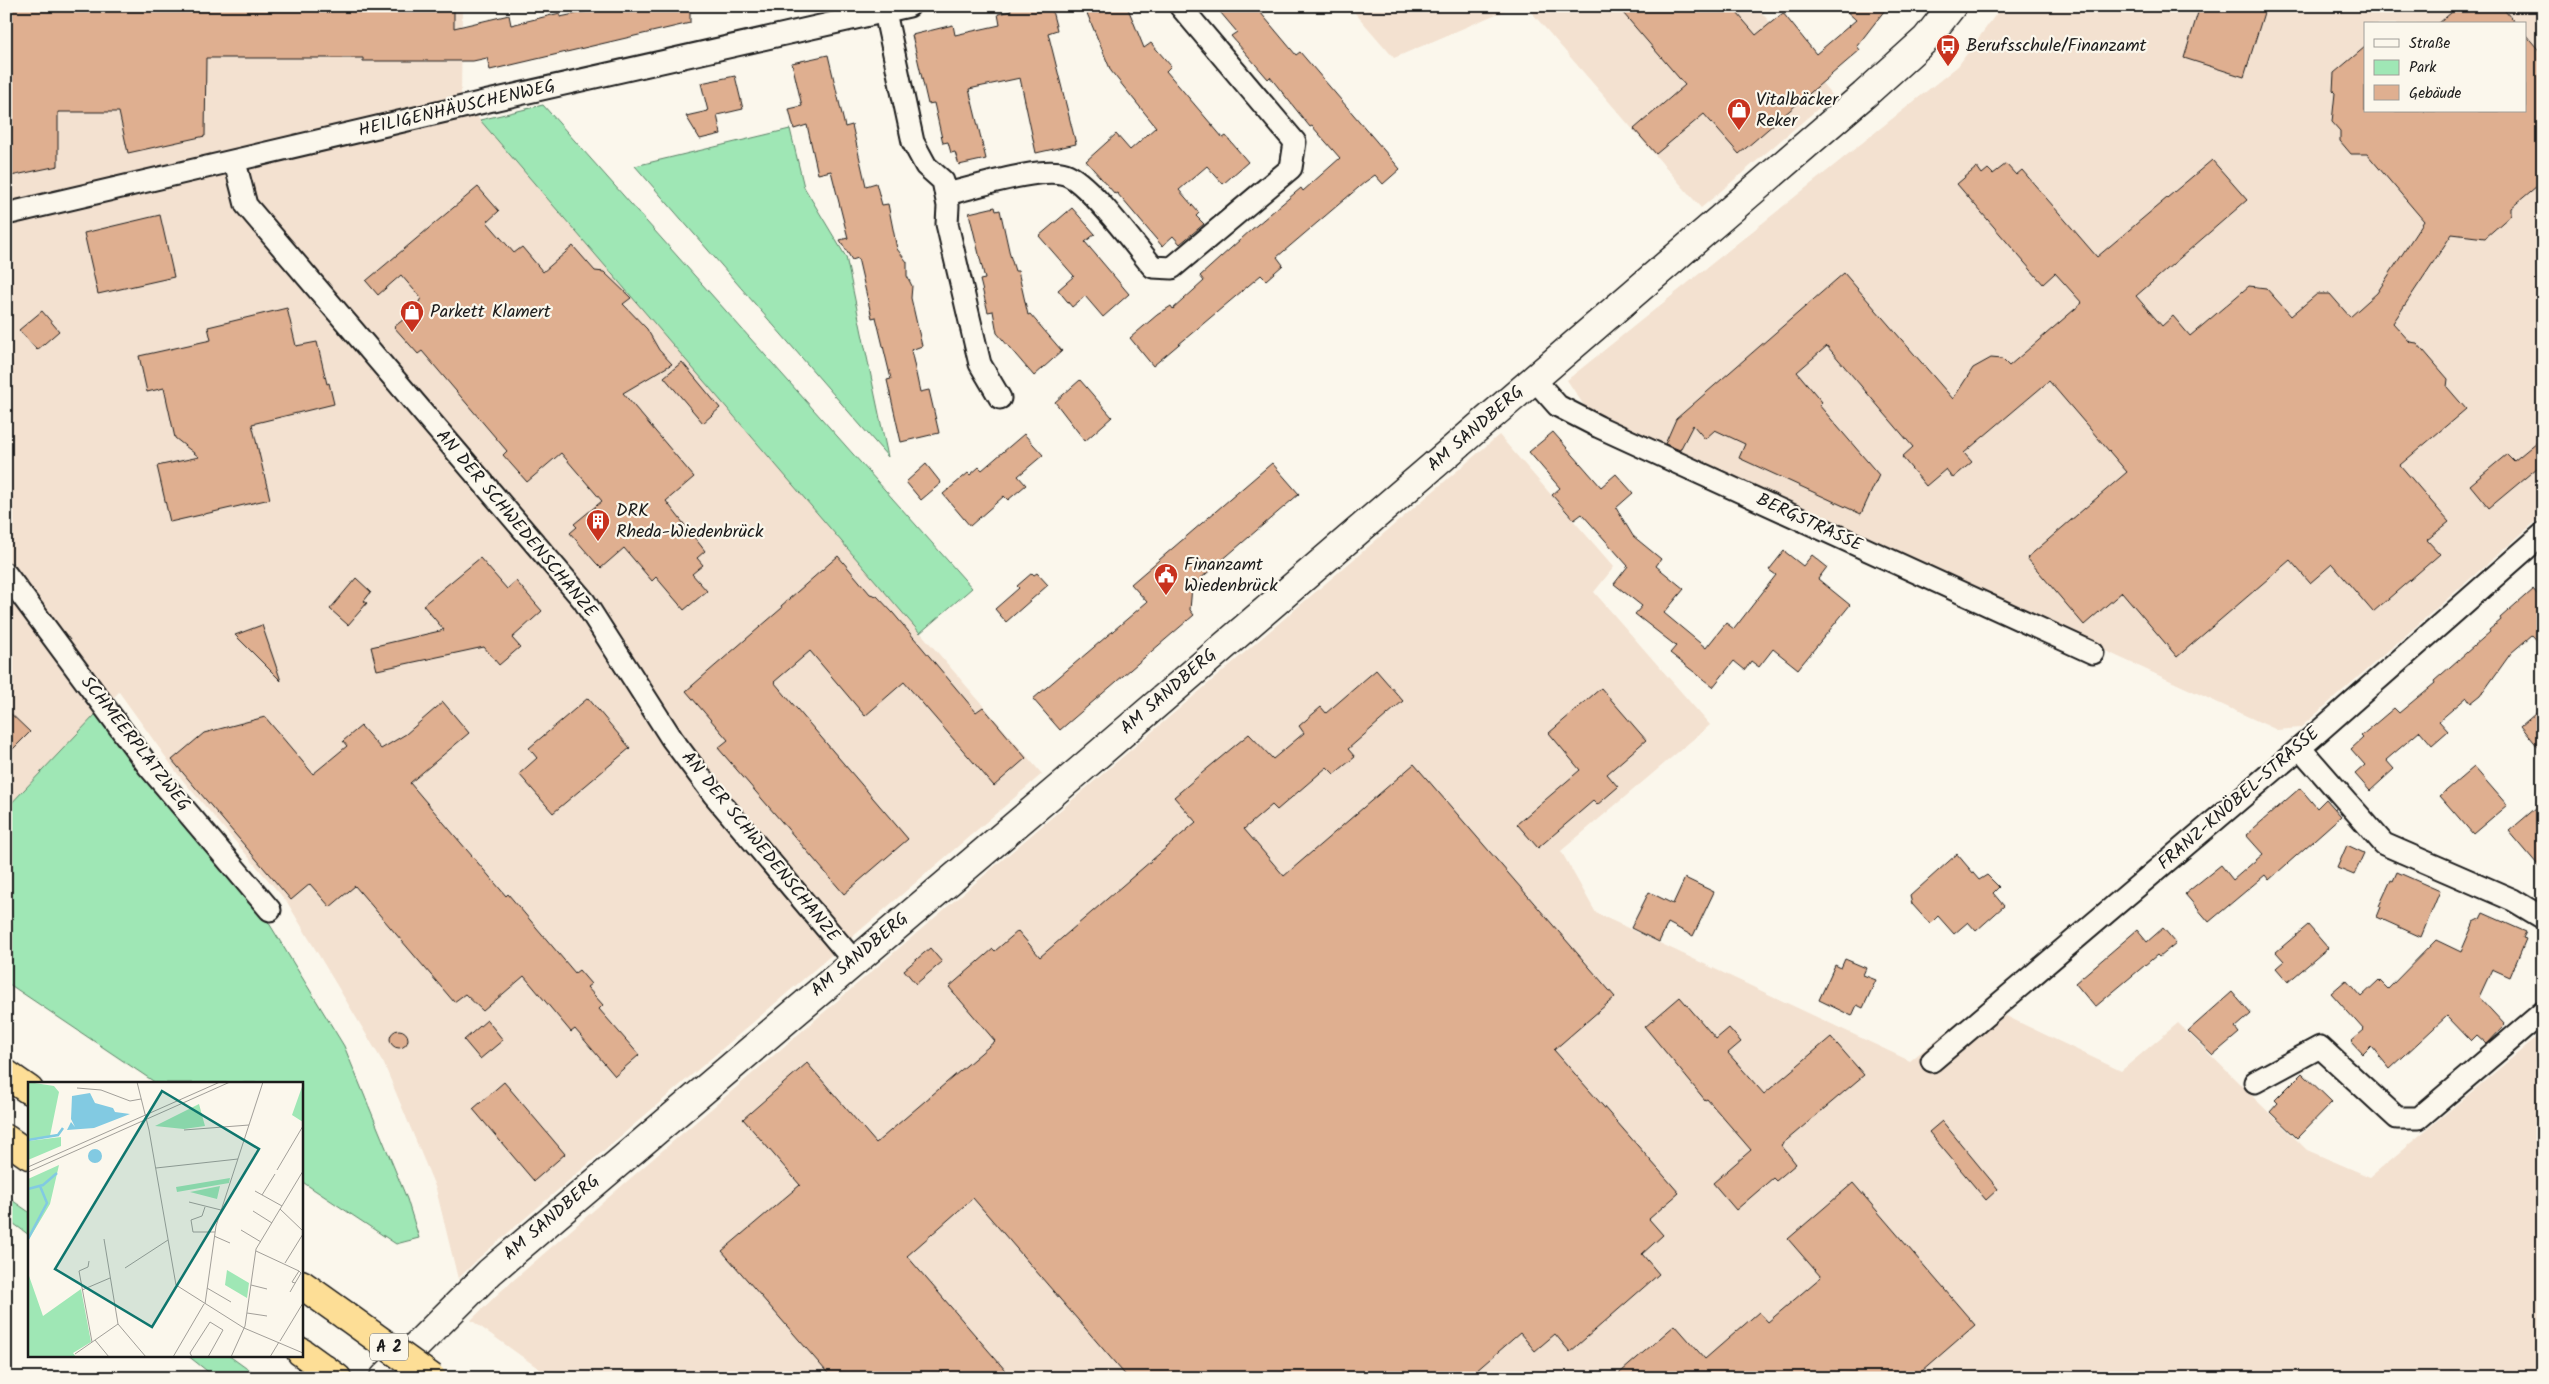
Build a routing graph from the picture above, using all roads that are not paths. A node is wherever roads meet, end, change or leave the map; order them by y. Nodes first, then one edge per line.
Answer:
1 (909, 6) edge
2 (1180, 6) edge
3 (1952, 6) edge
4 (885, 12) junction
5 (235, 162) junction
6 (946, 194) junction
7 (6, 214) edge
8 (1534, 379) junction
9 (1000, 398) dead end
10 (2543, 534) edge
11 (6, 574) edge
12 (2093, 653) dead end
13 (2300, 748) junction
14 (270, 910) dead end
15 (2543, 918) edge
16 (854, 961) junction
17 (2543, 1012) edge
18 (1932, 1061) dead end
19 (6, 1074) edge
20 (2255, 1082) dead end
21 (28, 1089) edge
22 (6, 1139) edge
23 (28, 1154) edge
24 (302, 1285) edge
25 (302, 1353) edge
26 (337, 1378) edge
27 (384, 1378) edge
28 (432, 1378) edge

1 - 4 street, HEILIGENHÄUSCHENWEG
2 - 6 street
3 - 8 main road, AM SANDBERG
4 - 5 street, HEILIGENHÄUSCHENWEG
4 - 6 street
5 - 7 street, HEILIGENHÄUSCHENWEG
5 - 16 street, AN DER SCHWEDENSCHANZE
6 - 9 street
8 - 12 street, BERGSTRASSE
8 - 16 main road, AM SANDBERG
10 - 13 street, FRANZ-KNÖBEL-STRASSE
11 - 14 street, SCHMEERPLATZWEG
13 - 15 street
13 - 18 street, FRANZ-KNÖBEL-STRASSE
16 - 27 main road, AM SANDBERG
17 - 20 street
19 - 21 highway
22 - 23 highway
24 - 28 highway, A 2, bridge
25 - 26 highway

